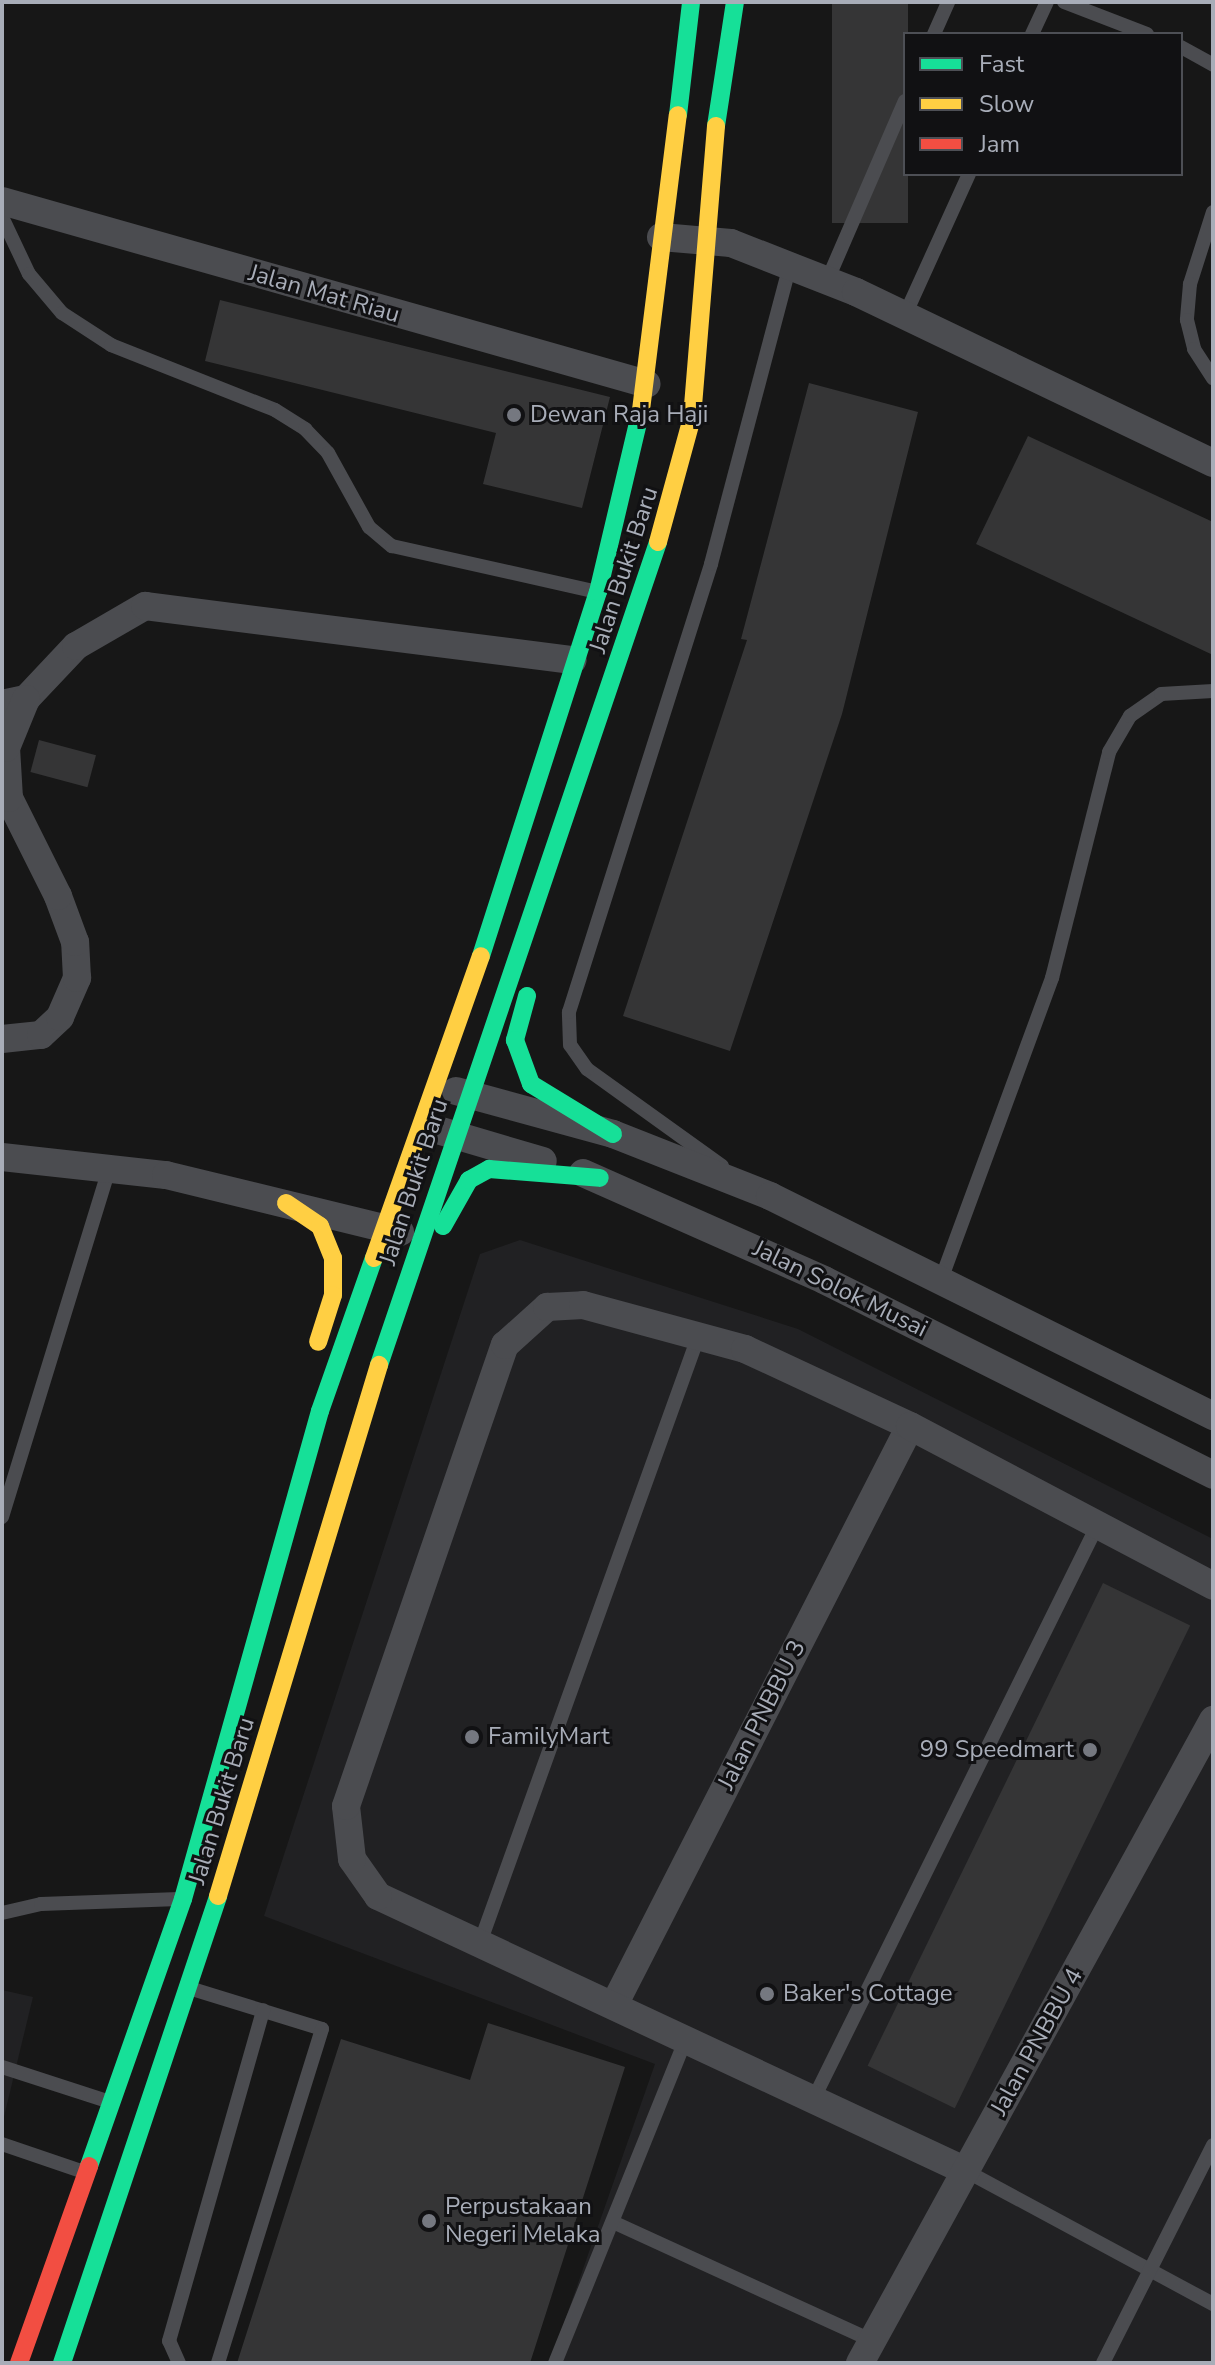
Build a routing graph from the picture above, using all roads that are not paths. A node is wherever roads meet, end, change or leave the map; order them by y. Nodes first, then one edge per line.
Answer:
1 (671, 2) edge
2 (691, 2) edge
3 (735, 2) edge
4 (948, 2) edge
5 (1047, 2) edge
6 (1064, 2) edge
7 (935, 32) edge
8 (1033, 32) edge
9 (1142, 32) edge
10 (1183, 48) edge
11 (1213, 65) edge
12 (903, 106) edge
13 (673, 131) junction
14 (968, 176) edge
15 (2, 201) edge
16 (1213, 212) edge
17 (2, 217) edge
18 (661, 237) junction
19 (710, 239) junction
20 (790, 266) junction
21 (827, 281) junction
22 (905, 315) junction
23 (1213, 378) edge
24 (647, 384) junction
25 (1211, 456) edge
26 (598, 592) junction
27 (634, 620) junction
28 (573, 660) junction
29 (1213, 691) edge
30 (14, 702) edge
31 (570, 870) dead end
32 (534, 976) dead end
33 (2, 1039) edge
34 (436, 1086) junction
35 (468, 1094) junction
36 (422, 1125) junction
37 (613, 1134) junction
38 (454, 1135) junction
39 (2, 1157) edge
40 (110, 1165) junction
41 (600, 1178) junction
42 (770, 1196) junction
43 (286, 1203) junction
44 (384, 1227) junction
45 (420, 1238) junction
46 (942, 1277) junction
47 (698, 1337) junction
48 (310, 1369) dead end
49 (1213, 1416) edge
50 (910, 1426) junction
51 (1213, 1475) edge
52 (2, 1517) edge
53 (1097, 1526) junction
54 (1213, 1586) edge
55 (245, 1592) dead end
56 (301, 1628) junction
57 (240, 1688) junction
58 (1213, 1720) edge
59 (183, 1899) junction
60 (2, 1913) edge
61 (480, 1943) junction
62 (189, 1988) junction
63 (614, 2005) junction
64 (263, 2010) junction
65 (686, 2038) junction
66 (2, 2067) edge
67 (812, 2102) junction
68 (115, 2104) junction
69 (2, 2144) edge
70 (1213, 2145) edge
71 (966, 2171) junction
72 (88, 2173) junction
73 (615, 2223) junction
74 (1149, 2271) junction
75 (1213, 2304) edge
76 (866, 2352) edge
77 (19, 2363) edge
78 (62, 2363) edge
79 (179, 2363) edge
80 (218, 2363) edge
81 (555, 2363) edge
82 (1103, 2363) edge

1 - 13 main road
2 - 13 main road, Jalan Bukit Baru
3 - 19 main road, Jalan Bukit Baru
4 - 7 lane
5 - 8 lane
6 - 9 lane
10 - 11 lane
12 - 21 lane
13 - 18 main road, Jalan Bukit Baru
14 - 22 lane
15 - 24 street, Jalan Mat Riau
16 - 23 lane
17 - 26 lane
18 - 19 street
18 - 24 main road, Jalan Bukit Baru
19 - 20 street
19 - 27 main road, Jalan Bukit Baru
20 - 21 street
20 - 42 lane
21 - 22 street
22 - 25 street
24 - 26 main road, Jalan Bukit Baru
26 - 28 main road, Jalan Bukit Baru
27 - 31 main road
27 - 35 main road, Jalan Bukit Baru
28 - 30 street
28 - 34 main road, Jalan Bukit Baru
29 - 46 lane
30 - 33 street
32 - 37 main road
34 - 35 street
34 - 36 main road, Jalan Bukit Baru
35 - 37 street
35 - 38 main road, Jalan Bukit Baru
36 - 38 street, Jalan Solok Musai
36 - 44 main road, Jalan Bukit Baru
37 - 42 street
38 - 41 street, Jalan Solok Musai
38 - 45 main road, Jalan Bukit Baru
39 - 40 street
40 - 43 street
40 - 52 lane
41 - 51 street, Jalan Solok Musai
41 - 56 main road
42 - 46 street
43 - 44 street
43 - 48 main road
44 - 45 street
44 - 57 main road, Jalan Bukit Baru
45 - 56 main road, Jalan Bukit Baru
46 - 49 street
47 - 50 street
47 - 61 lane
47 - 61 street
50 - 53 street
50 - 63 street, Jalan PNBBU 3
53 - 54 street
53 - 67 lane
55 - 57 main road
56 - 62 main road, Jalan Bukit Baru
57 - 59 main road, Jalan Bukit Baru
58 - 71 street, Jalan PNBBU 4
59 - 60 lane
59 - 68 main road, Jalan Bukit Baru
61 - 63 street
62 - 64 lane
62 - 78 main road, Jalan Bukit Baru
63 - 65 street
64 - 79 lane
64 - 80 lane
65 - 67 street
65 - 73 lane
66 - 68 lane
67 - 71 street
68 - 72 main road, Jalan Bukit Baru
69 - 72 lane
70 - 74 lane
71 - 74 lane
71 - 76 street, Jalan PNBBU 4
72 - 77 main road, Jalan Bukit Baru
73 - 76 lane
73 - 81 lane
74 - 75 lane
74 - 82 lane

